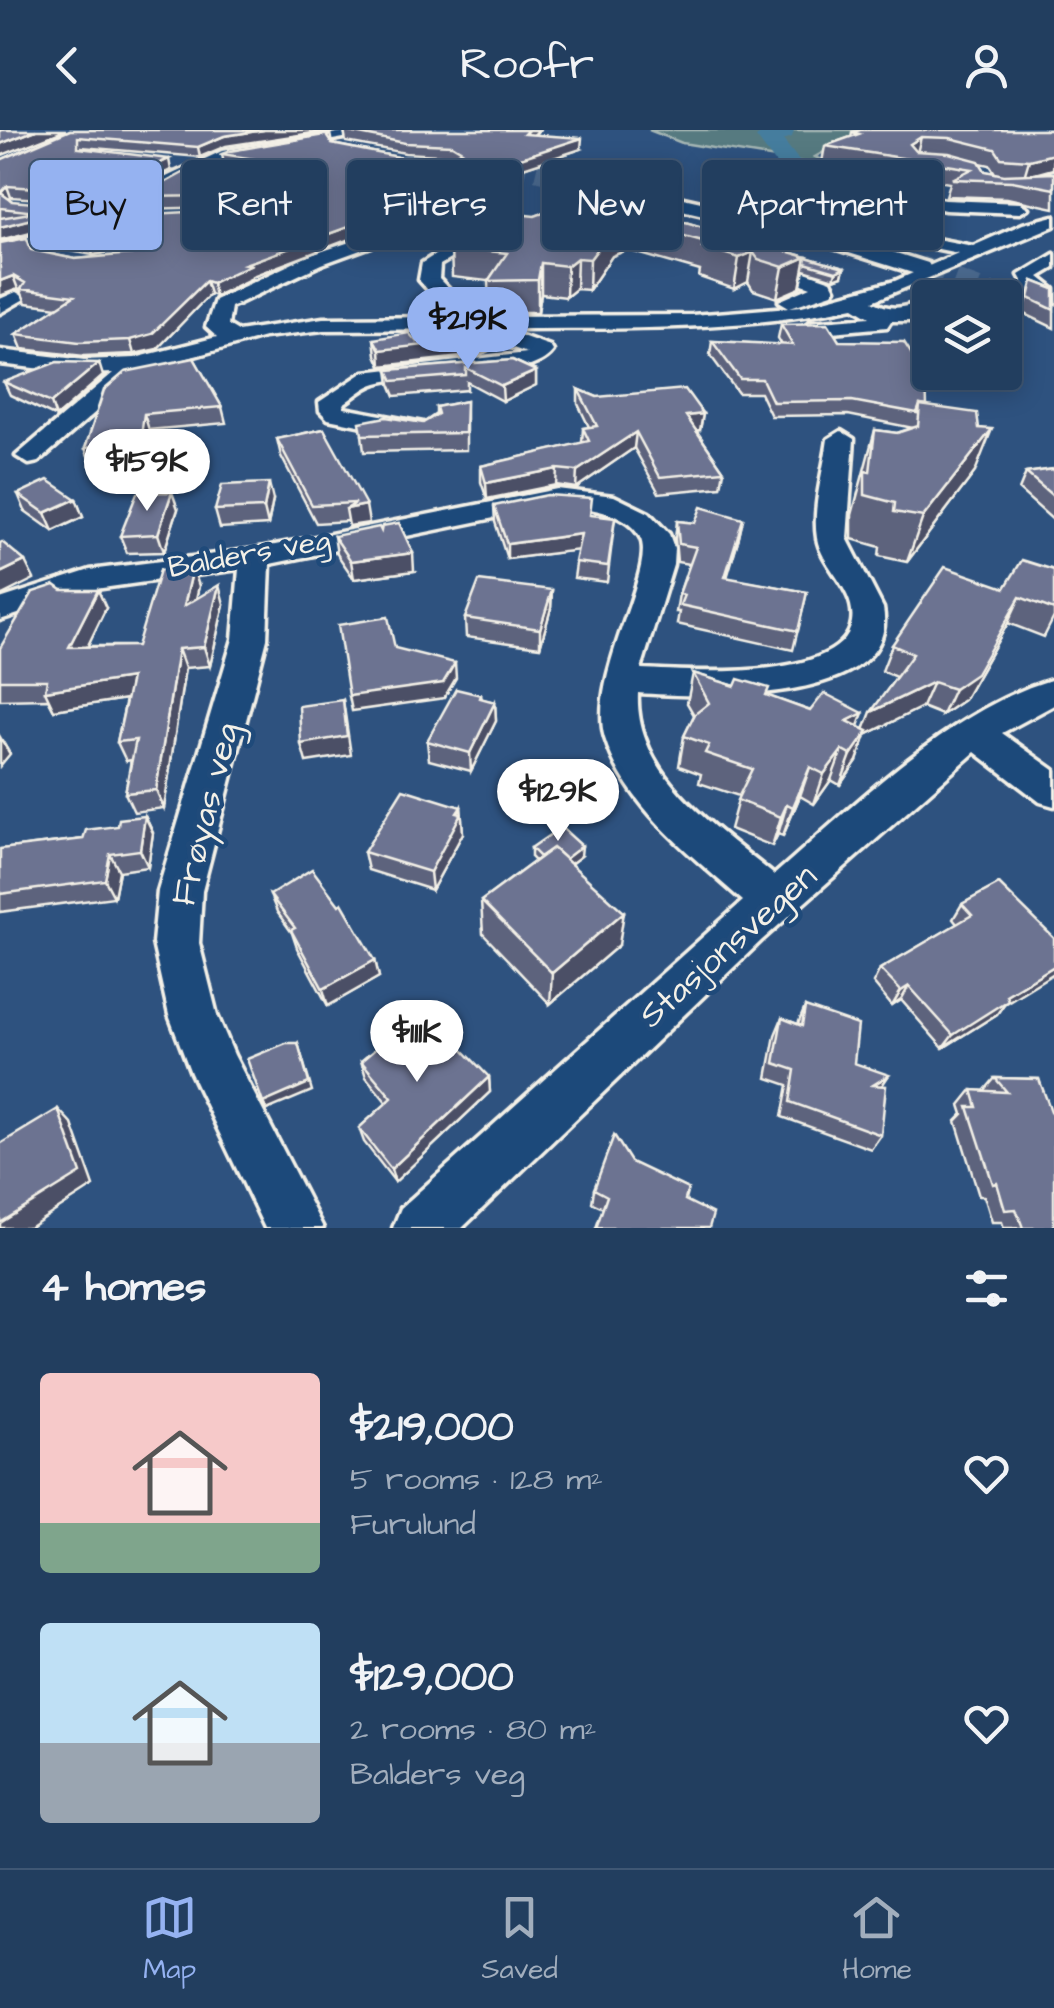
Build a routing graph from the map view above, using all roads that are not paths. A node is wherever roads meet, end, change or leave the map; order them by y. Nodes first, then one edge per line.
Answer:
1 (382, 130) edge
2 (294, 142) junction
3 (354, 150) edge
4 (214, 160) edge
5 (162, 161) edge
6 (182, 165) edge
7 (943, 201) edge
8 (1053, 222) edge
9 (1005, 238) junction
10 (943, 244) edge
11 (30, 248) edge
12 (0, 249) edge
13 (347, 249) edge
14 (966, 249) dead end
15 (1054, 249) edge
16 (450, 250) edge
17 (857, 250) edge
18 (740, 256) edge
19 (1054, 260) edge
20 (919, 268) tunnel mouth
21 (1054, 296) edge
22 (857, 300) junction
23 (912, 311) edge
24 (882, 314) junction
25 (727, 320) junction
26 (476, 322) junction
27 (234, 338) junction
28 (0, 357) edge
29 (56, 364) junction
30 (136, 365) junction
31 (6, 385) edge
32 (423, 428) edge
33 (841, 439) dead end
34 (29, 456) dead end
35 (255, 558) junction
36 (0, 610) edge
37 (622, 680) junction
38 (1054, 691) edge
39 (973, 731) junction
40 (1054, 791) edge
41 (773, 900) junction
42 (295, 1228) edge
43 (421, 1228) edge

1 - 2 street
2 - 3 street
2 - 4 street
5 - 6 street
7 - 8 street
8 - 9 street
9 - 15 street
9 - 22 street
10 - 14 street
11 - 12 street
13 - 27 street
16 - 26 street
17 - 20 main road
18 - 25 street
19 - 21 street
22 - 24 street
22 - 25 street
23 - 24 street
24 - 25 street
25 - 26 street
26 - 27 street
26 - 32 street
27 - 30 street
28 - 29 street
29 - 30 street
29 - 31 street
30 - 34 street
33 - 37 street
35 - 36 street, Balders veg
35 - 37 street, Balders veg
35 - 42 street, Frøyas veg
37 - 41 street, Balders veg
38 - 39 street, Stasjonsvegen
39 - 40 street
39 - 41 street, Stasjonsvegen
41 - 43 street, Stasjonsvegen

